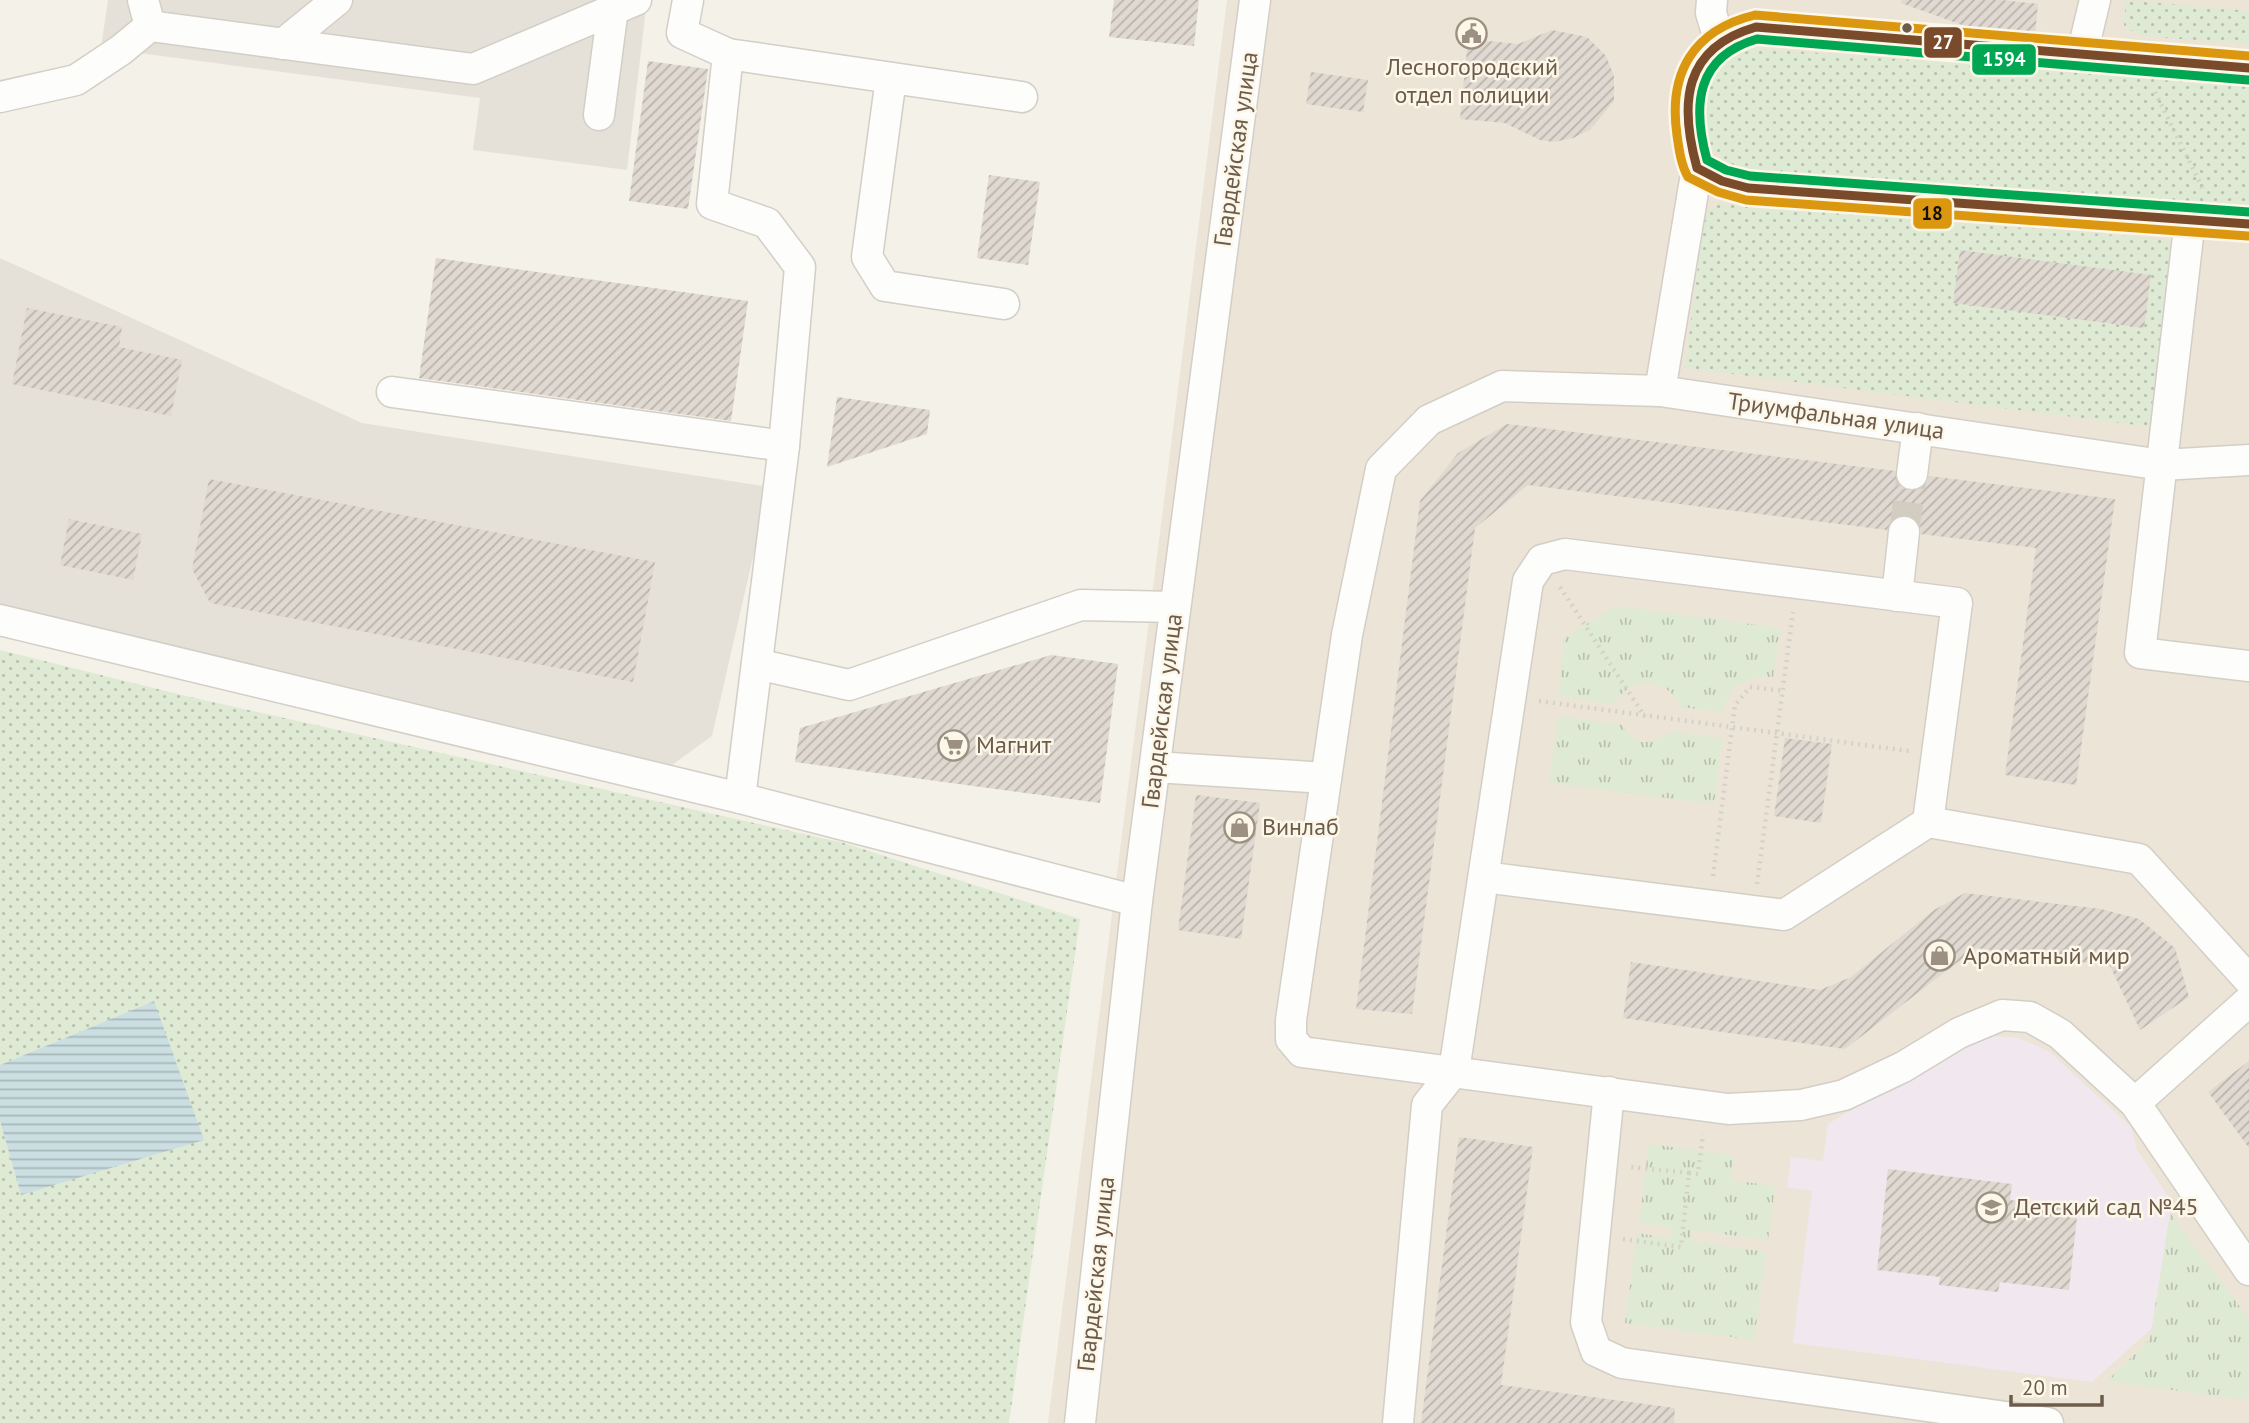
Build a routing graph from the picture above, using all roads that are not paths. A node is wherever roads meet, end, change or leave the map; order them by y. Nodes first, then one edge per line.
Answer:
1 (337, 0) edge
2 (688, 0) edge
3 (1255, 0) edge
4 (1712, 0) edge
5 (2095, 0) edge
6 (621, 3) edge
7 (147, 13) edge
8 (1719, 39) junction
9 (283, 44) junction
10 (729, 54) junction
11 (2082, 54) junction
12 (2249, 68) edge
13 (891, 78) junction
14 (0, 97) edge
15 (1022, 97) dead end
16 (599, 115) dead end
17 (1697, 168) junction
18 (2190, 219) junction
19 (2249, 224) edge
20 (1004, 304) dead end
21 (1660, 391) junction
22 (392, 392) dead end
23 (1918, 428) junction
24 (784, 446) junction
25 (2249, 460) edge
26 (2162, 465) junction
27 (1912, 474) tunnel mouth
28 (1905, 532) tunnel mouth
29 (1897, 596) junction
30 (1175, 607) junction
31 (0, 620) edge
32 (757, 664) junction
33 (2249, 666) edge
34 (1155, 767) junction
35 (1326, 778) junction
36 (740, 798) junction
37 (1928, 822) junction
38 (1484, 877) junction
39 (1138, 901) junction
40 (2249, 980) edge
41 (2249, 1001) edge
42 (1454, 1071) junction
43 (1609, 1092) junction
44 (2135, 1103) junction
45 (2249, 1270) edge
46 (1080, 1423) edge
47 (1398, 1423) edge
48 (2049, 1423) edge

1 - 9 street
2 - 10 street
3 - 30 street, Гвардейская улица
4 - 8 street
5 - 11 street
6 - 9 street
6 - 16 street
7 - 9 street
7 - 14 street
8 - 11 street
8 - 17 street
10 - 13 street
10 - 24 street
11 - 12 street
13 - 15 street
13 - 20 street
17 - 18 street
17 - 21 street
18 - 19 street
18 - 26 street
21 - 23 street, Триумфальная улица
21 - 35 street, Триумфальная улица
22 - 24 street
23 - 26 street, Триумфальная улица
23 - 27 street
24 - 32 street
25 - 26 street, Триумфальная улица
26 - 33 street
28 - 29 street
29 - 37 street
29 - 38 street
30 - 32 street
30 - 34 street, Гвардейская улица
31 - 36 street
32 - 36 street
34 - 35 street
34 - 39 street, Гвардейская улица
35 - 42 street, Триумфальная улица
36 - 39 street
37 - 38 street
37 - 40 street
38 - 42 street
39 - 46 street, Гвардейская улица
41 - 44 street
42 - 43 street, Триумфальная улица
42 - 47 street
43 - 44 street, Триумфальная улица
43 - 48 street
44 - 45 street, Триумфальная улица

